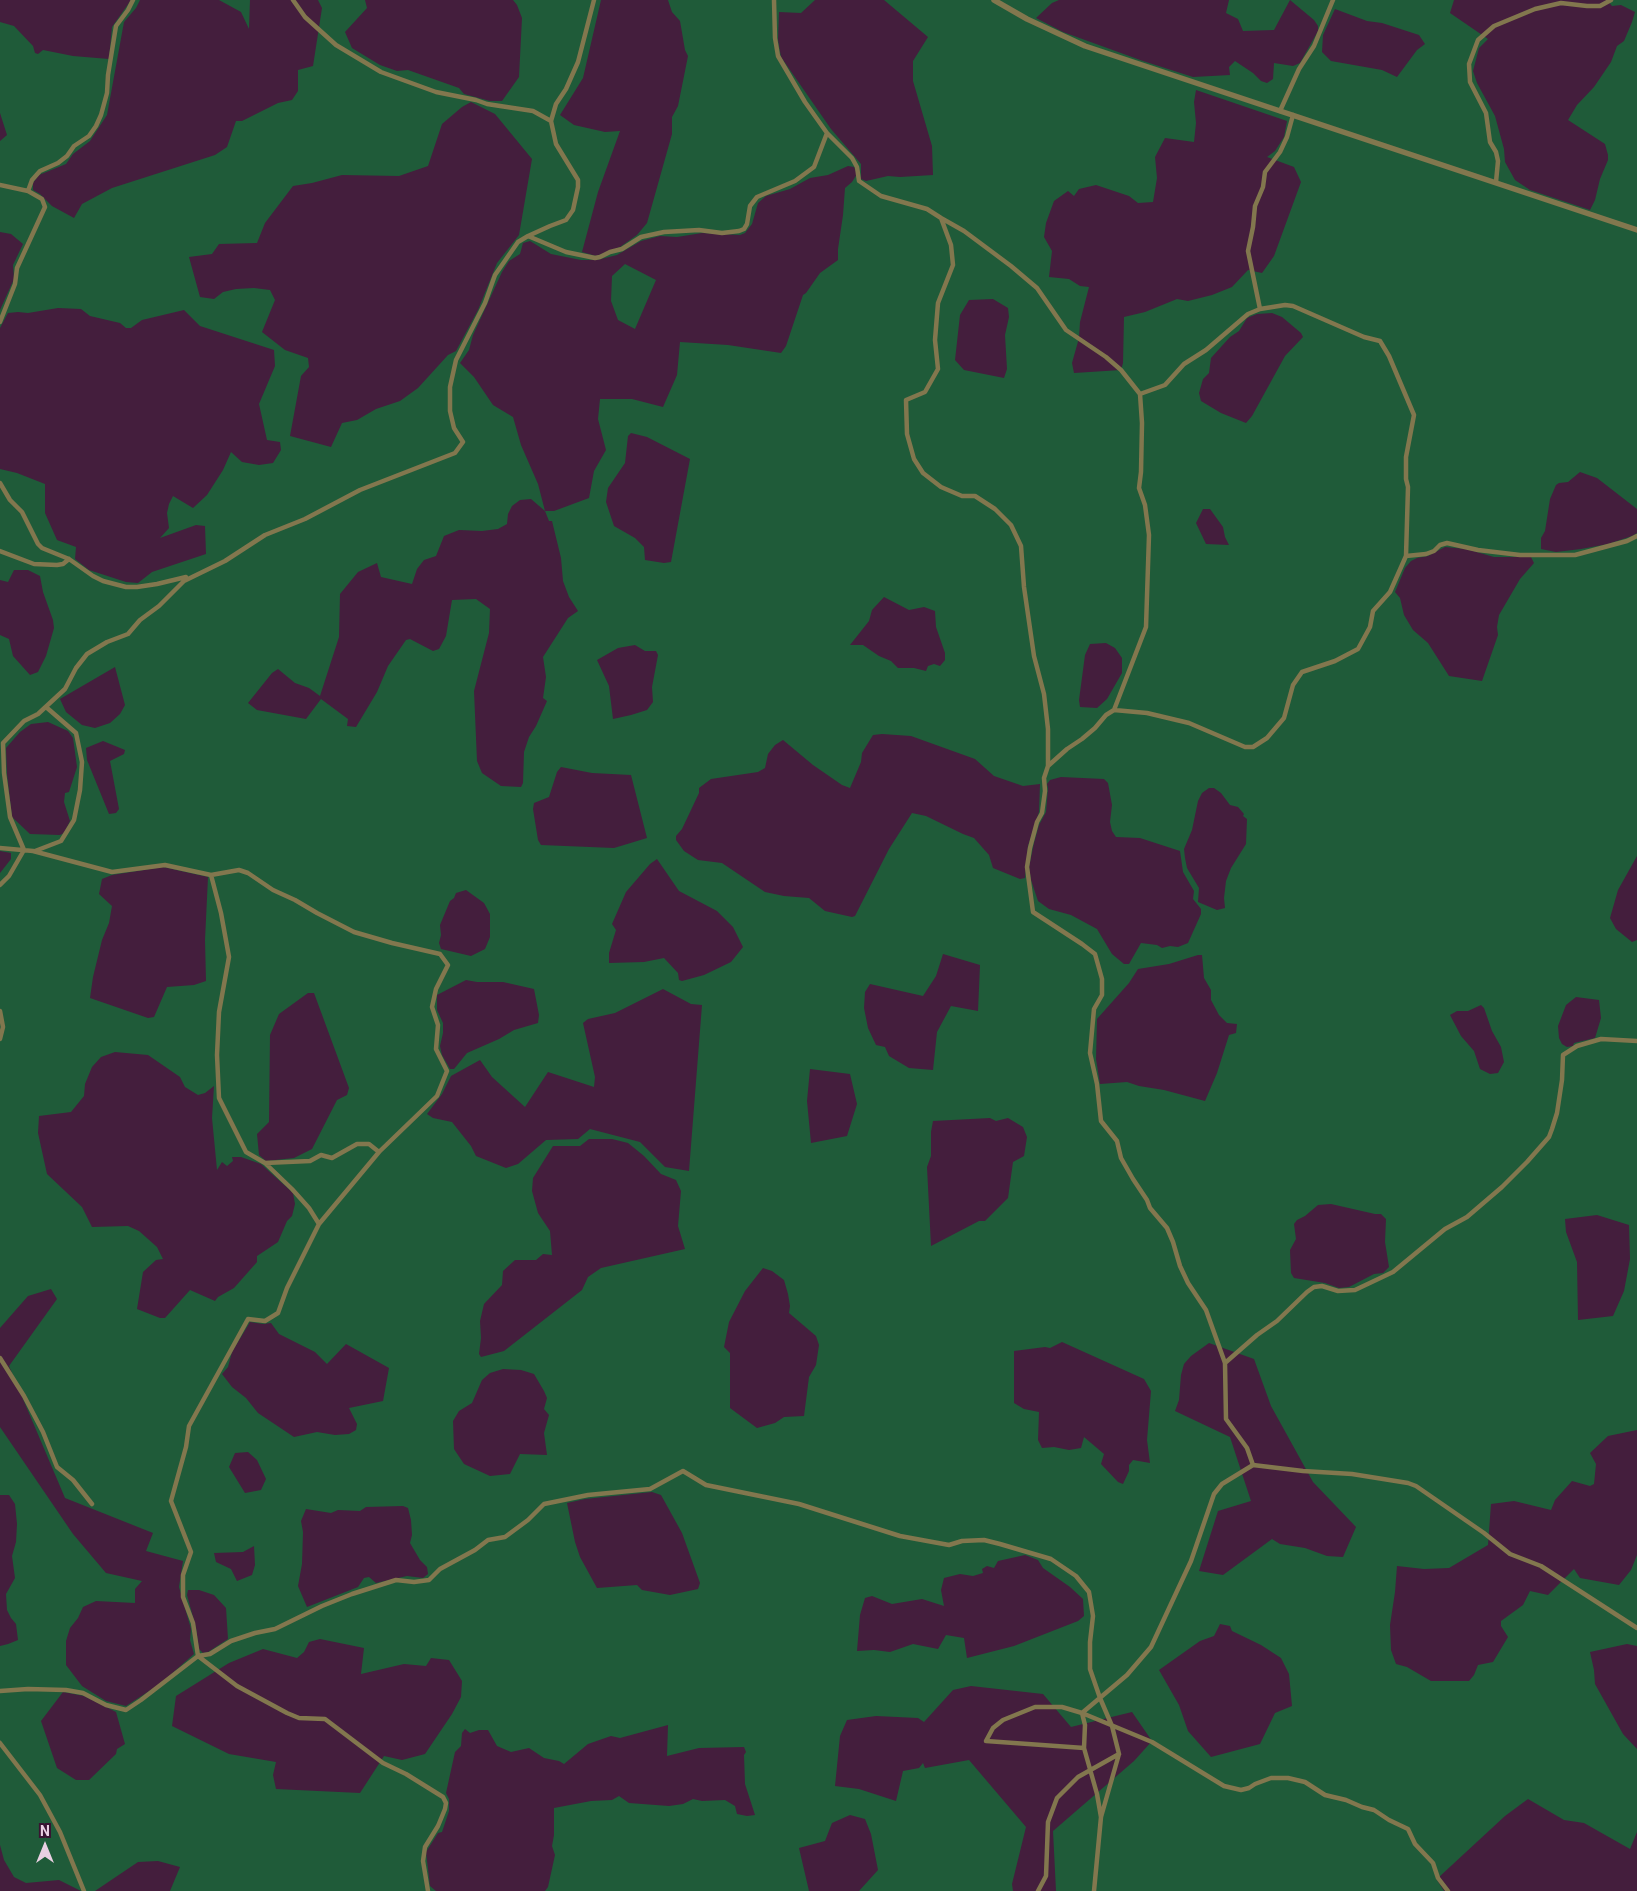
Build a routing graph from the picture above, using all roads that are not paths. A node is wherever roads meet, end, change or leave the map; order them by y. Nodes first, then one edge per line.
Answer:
1 (133, 0) edge
2 (293, 0) edge
3 (594, 0) edge
4 (774, 0) edge
5 (994, 0) edge
6 (1333, 0) edge
7 (1611, 0) edge
8 (1280, 111) junction
9 (1293, 115) junction
10 (551, 121) junction
11 (827, 134) junction
12 (1496, 182) junction
13 (0, 185) edge
14 (28, 190) junction
15 (941, 218) junction
16 (1637, 230) edge
17 (528, 236) junction
18 (1260, 309) junction
19 (0, 322) edge
20 (1140, 394) junction
21 (0, 482) edge
22 (1637, 536) edge
23 (0, 551) edge
24 (1406, 556) junction
25 (69, 559) junction
26 (194, 576) junction
27 (46, 707) junction
28 (1114, 710) junction
29 (1048, 766) junction
30 (0, 848) edge
31 (24, 850) junction
32 (33, 851) junction
33 (211, 875) junction
34 (0, 885) edge
35 (0, 1011) edge
36 (0, 1039) edge
37 (1637, 1041) edge
38 (378, 1152) junction
39 (265, 1163) junction
40 (319, 1224) junction
41 (0, 1358) edge
42 (1225, 1363) junction
43 (1253, 1464) junction
44 (92, 1504) dead end
45 (1637, 1628) edge
46 (198, 1656) junction
47 (0, 1691) edge
48 (1100, 1698) junction
49 (1082, 1713) junction
50 (1112, 1726) junction
51 (0, 1744) edge
52 (1084, 1748) junction
53 (1119, 1754) junction
54 (1091, 1770) junction
55 (1101, 1817) junction
56 (84, 1891) edge
57 (428, 1891) edge
58 (1038, 1891) edge
59 (1094, 1891) edge
60 (1448, 1891) edge

1 - 14 street
2 - 10 street
3 - 10 street
4 - 11 street
5 - 8 street
6 - 8 street
7 - 12 street
8 - 9 street
9 - 12 street
9 - 18 street
10 - 17 street
11 - 15 street
11 - 17 street
12 - 16 street
13 - 14 street
14 - 19 street
15 - 20 street
15 - 29 street
17 - 26 street
18 - 20 street
18 - 24 street
20 - 28 street
21 - 25 street
22 - 24 street
23 - 25 street
24 - 28 street
25 - 26 street
26 - 27 street
27 - 31 street
27 - 32 street
28 - 29 street
29 - 42 street
30 - 31 street
31 - 32 street
31 - 34 street
32 - 33 street
33 - 38 street
33 - 39 street
35 - 36 street
37 - 42 street
38 - 39 street
38 - 40 street
39 - 40 street
40 - 46 street
41 - 44 street
42 - 43 street
43 - 45 street
43 - 48 street
46 - 47 street
46 - 48 street
46 - 57 street
48 - 49 street
48 - 50 street
49 - 50 street
49 - 52 street
49 - 52 street
50 - 53 street
50 - 60 street
51 - 56 street
52 - 54 street
53 - 54 street
53 - 55 street
54 - 55 street
54 - 58 street
55 - 59 street

